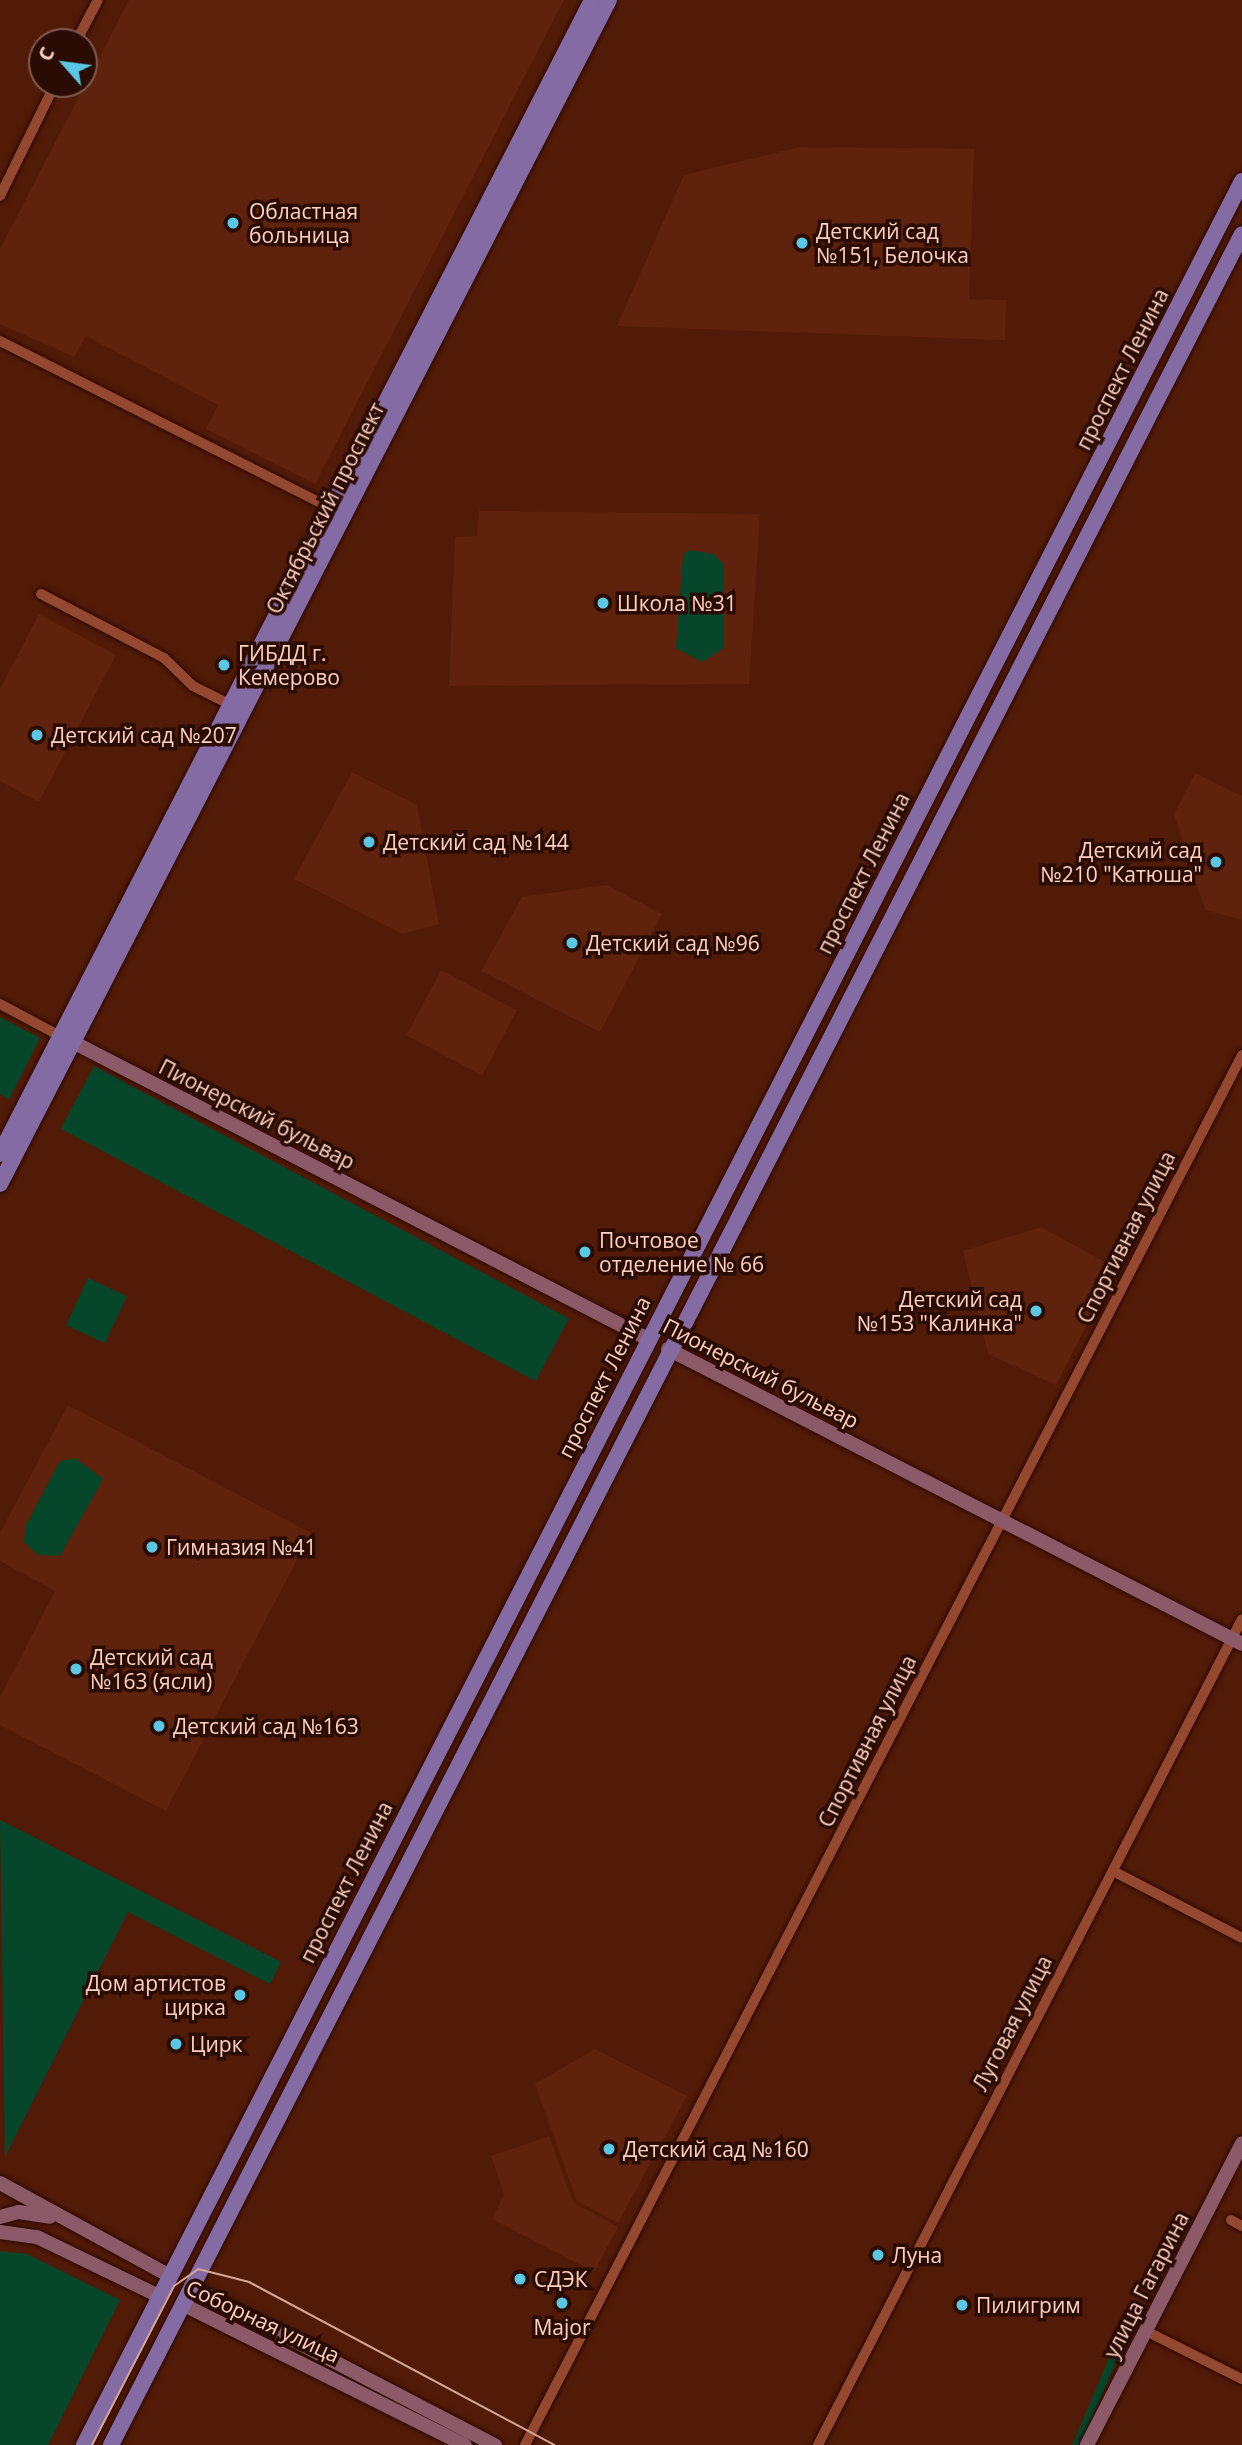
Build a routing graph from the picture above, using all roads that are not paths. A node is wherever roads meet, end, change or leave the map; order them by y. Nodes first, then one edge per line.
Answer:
1 (98, 0) edge
2 (592, 0) edge
3 (609, 0) edge
4 (83, 28) edge
5 (48, 98) edge
6 (1242, 181) edge
7 (0, 196) edge
8 (1215, 234) junction
9 (1240, 242) edge
10 (0, 341) edge
11 (338, 512) junction
12 (41, 594) dead end
13 (230, 705) junction
14 (934, 781) junction
15 (956, 788) junction
16 (0, 1004) edge
17 (67, 1039) junction
18 (1242, 1055) edge
19 (0, 1154) edge
20 (0, 1184) edge
21 (648, 1339) junction
22 (668, 1349) junction
23 (1002, 1521) junction
24 (1242, 1619) edge
25 (1237, 1642) edge
26 (1113, 1871) junction
27 (1242, 1938) edge
28 (1242, 2144) edge
29 (0, 2183) edge
30 (0, 2217) edge
31 (1231, 2220) dead end
32 (61, 2221) junction
33 (1242, 2226) edge
34 (0, 2232) edge
35 (170, 2276) junction
36 (191, 2287) junction
37 (159, 2296) junction
38 (182, 2304) junction
39 (1146, 2331) junction
40 (1242, 2379) edge
41 (84, 2445) edge
42 (111, 2445) edge
43 (465, 2445) edge
44 (495, 2445) edge
45 (525, 2445) edge
46 (818, 2445) edge
47 (1087, 2445) edge

1 - 4 street
2 - 11 main road, Октябрьский проспект
3 - 11 main road, Октябрьский проспект
5 - 7 street
6 - 8 main road, проспект Ленина
8 - 9 main road
8 - 14 main road, проспект Ленина
9 - 15 main road, проспект Ленина
10 - 11 street
11 - 13 main road, Октябрьский проспект
11 - 17 main road, Октябрьский проспект
12 - 13 street
13 - 17 main road, Октябрьский проспект
14 - 15 main road
14 - 21 main road, проспект Ленина
15 - 22 main road, проспект Ленина
16 - 17 street, Пионерский бульвар
17 - 19 main road, Октябрьский проспект
17 - 20 main road, Октябрьский проспект
17 - 21 street, Пионерский бульвар
18 - 23 street, Спортивная улица
21 - 22 main road, Пионерский бульвар
21 - 35 main road, проспект Ленина
22 - 23 street, Пионерский бульвар
22 - 36 main road, проспект Ленина
23 - 25 street, Пионерский бульвар
23 - 45 street, Спортивная улица
24 - 25 street, Луговая улица
25 - 26 street, Луговая улица
26 - 27 street
26 - 46 street, Луговая улица
28 - 39 street, улица Гагарина
29 - 32 street, Соборная улица
30 - 32 street, Соборная улица
31 - 33 street
32 - 35 street, Соборная улица
34 - 37 street, Соборная улица
35 - 36 main road, Соборная улица
35 - 37 main road, проспект Ленина
36 - 38 main road
36 - 44 street, Соборная улица
37 - 38 main road, Соборная улица
37 - 41 main road, проспект Ленина
38 - 42 main road
38 - 43 street, Соборная улица
39 - 40 street
39 - 47 street, улица Гагарина

